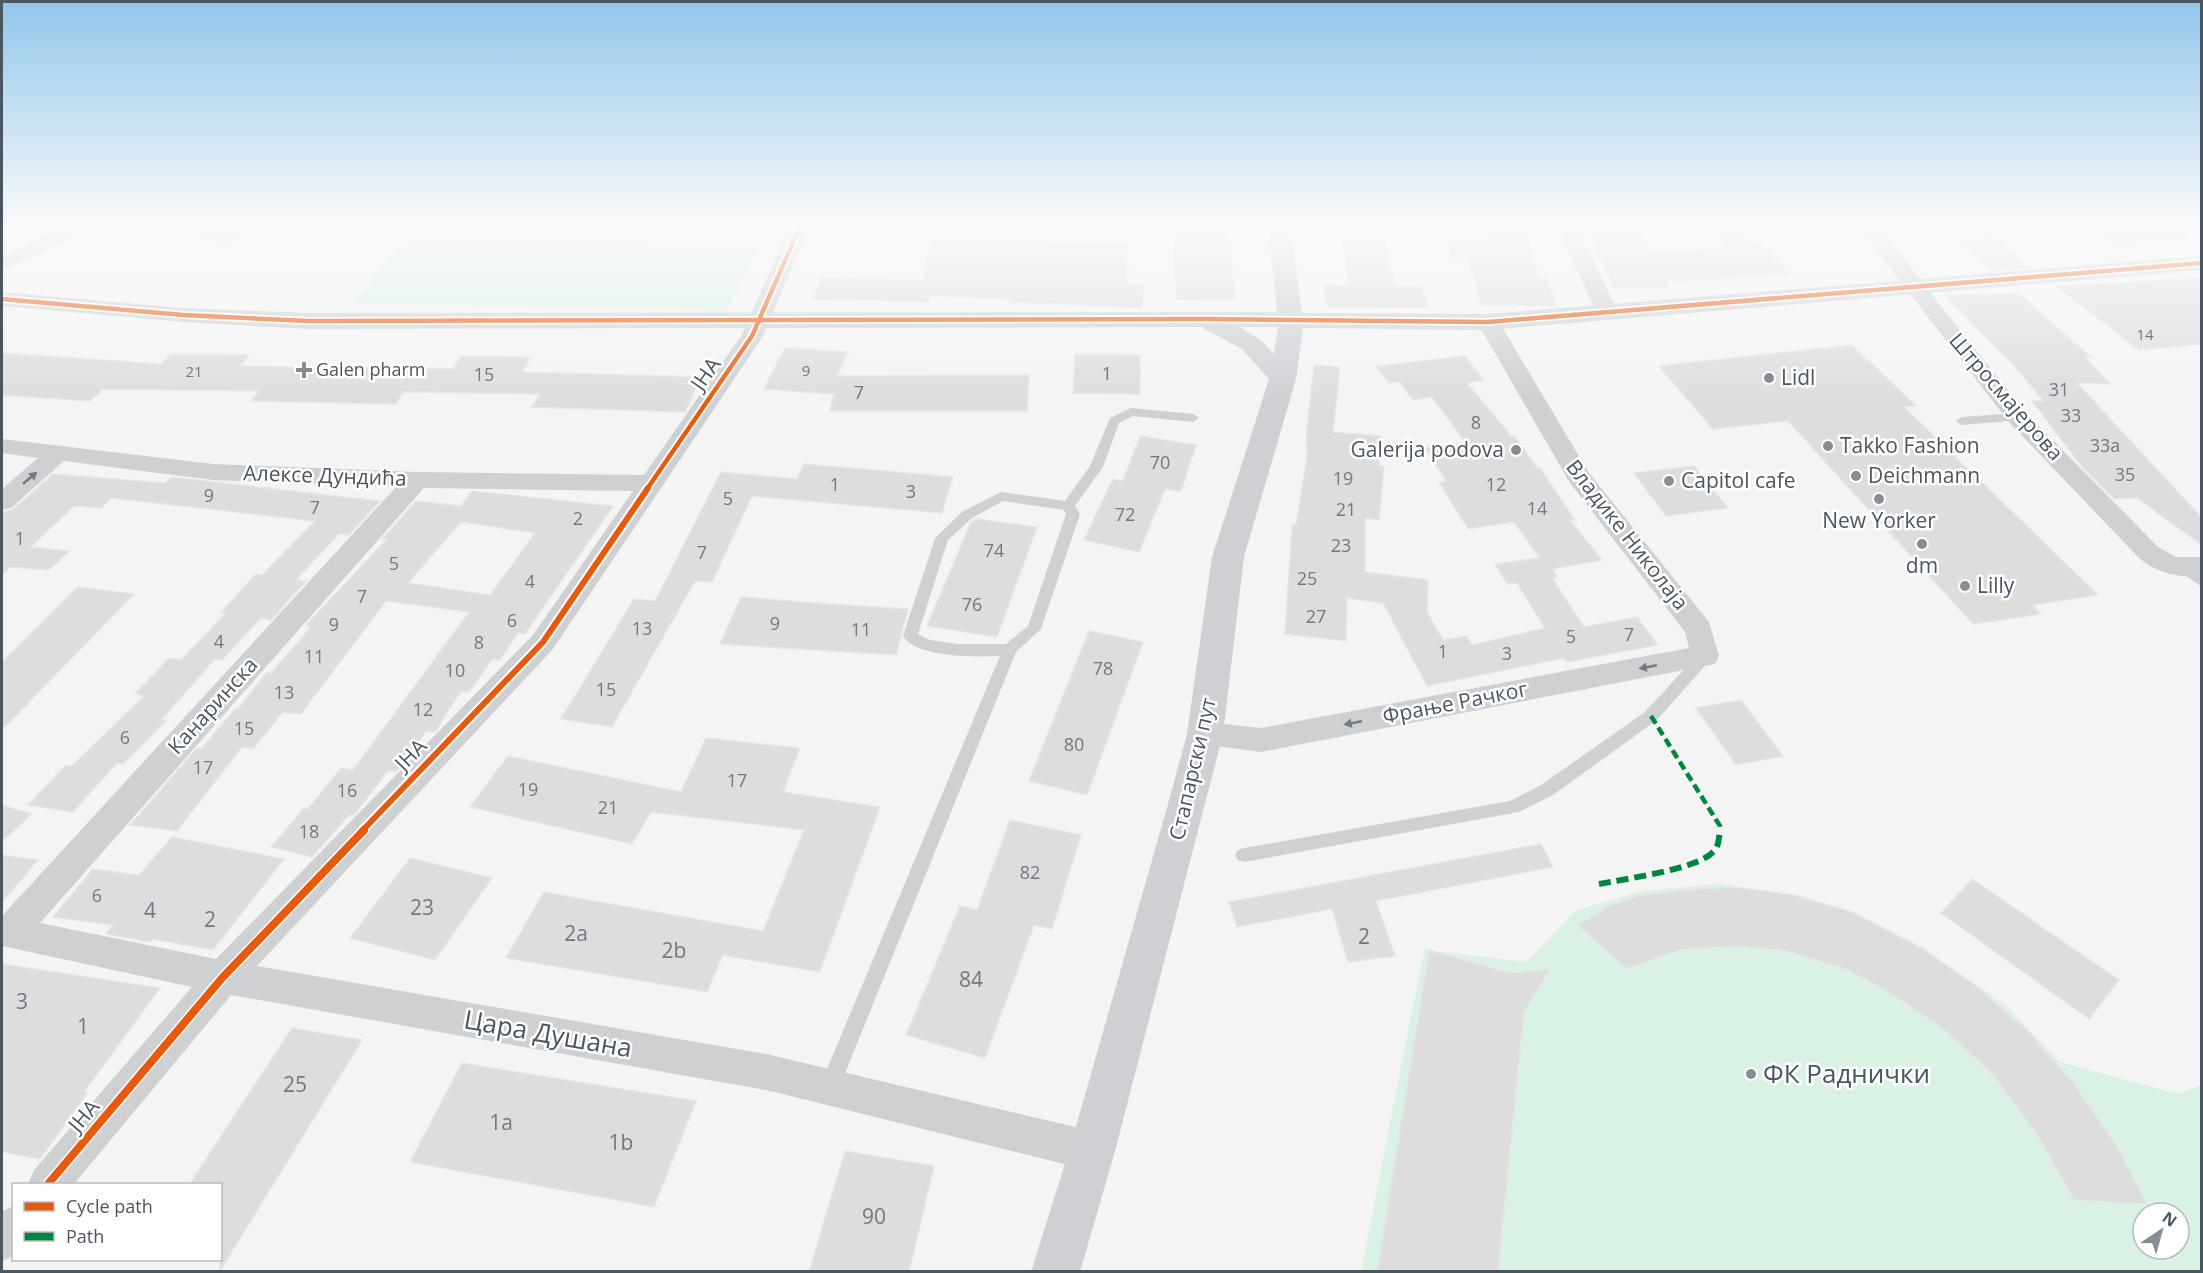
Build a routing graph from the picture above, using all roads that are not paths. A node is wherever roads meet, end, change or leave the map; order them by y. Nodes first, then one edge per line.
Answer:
1 (775, 283) edge
2 (1286, 283) edge
3 (1594, 283) edge
4 (1932, 283) edge
5 (1911, 285) junction
6 (2, 299) edge
7 (1607, 312) junction
8 (1206, 319) junction
9 (759, 320) junction
10 (1291, 321) junction
11 (1488, 322) junction
12 (1378, 323) junction
13 (1284, 374) junction
14 (2017, 417) junction
15 (1193, 418) dead end
16 (1962, 421) dead end
17 (2, 446) edge
18 (58, 454) junction
19 (417, 480) junction
20 (650, 483) junction
21 (2, 502) edge
22 (1068, 506) junction
23 (2196, 572) edge
24 (1010, 649) junction
25 (1705, 656) junction
26 (1205, 734) junction
27 (1244, 855) dead end
28 (5, 932) edge
29 (223, 977) junction
30 (830, 1086) junction
31 (1092, 1151) junction
32 (50, 1183) edge
33 (12, 1228) edge
34 (2, 1240) edge
35 (1055, 1272) edge

1 - 9 street, ЈНА
2 - 10 street, Стапарски пут
3 - 7 street
4 - 5 street
5 - 7 street
5 - 14 street, Штросмајерова
6 - 9 street
7 - 11 street
8 - 9 street
8 - 10 street
8 - 13 street
9 - 20 street, ЈНА
10 - 12 street
10 - 13 street, Стапарски пут
11 - 12 street
11 - 25 street, Владике Николаја
12 - 13 street
13 - 26 street, Стапарски пут
14 - 16 lane
14 - 23 street, Штросмајерова
15 - 22 lane
17 - 18 street, Алексе Дундића
18 - 19 street, Алексе Дундића
21 -> 18 street
19 - 20 street, Алексе Дундића
19 - 28 street, Канаринска
20 - 29 street, ЈНА
22 - 24 lane
22 - 24 lane
24 - 30 lane
25 -> 26 street, Фрање Рачког
25 - 27 lane
26 - 31 street, Стапарски пут
28 - 29 street, Цара Душана
29 - 30 street, Цара Душана
29 - 32 street, ЈНА
30 - 31 street, Цара Душана
31 - 35 street, Стапарски пут
33 - 34 street

